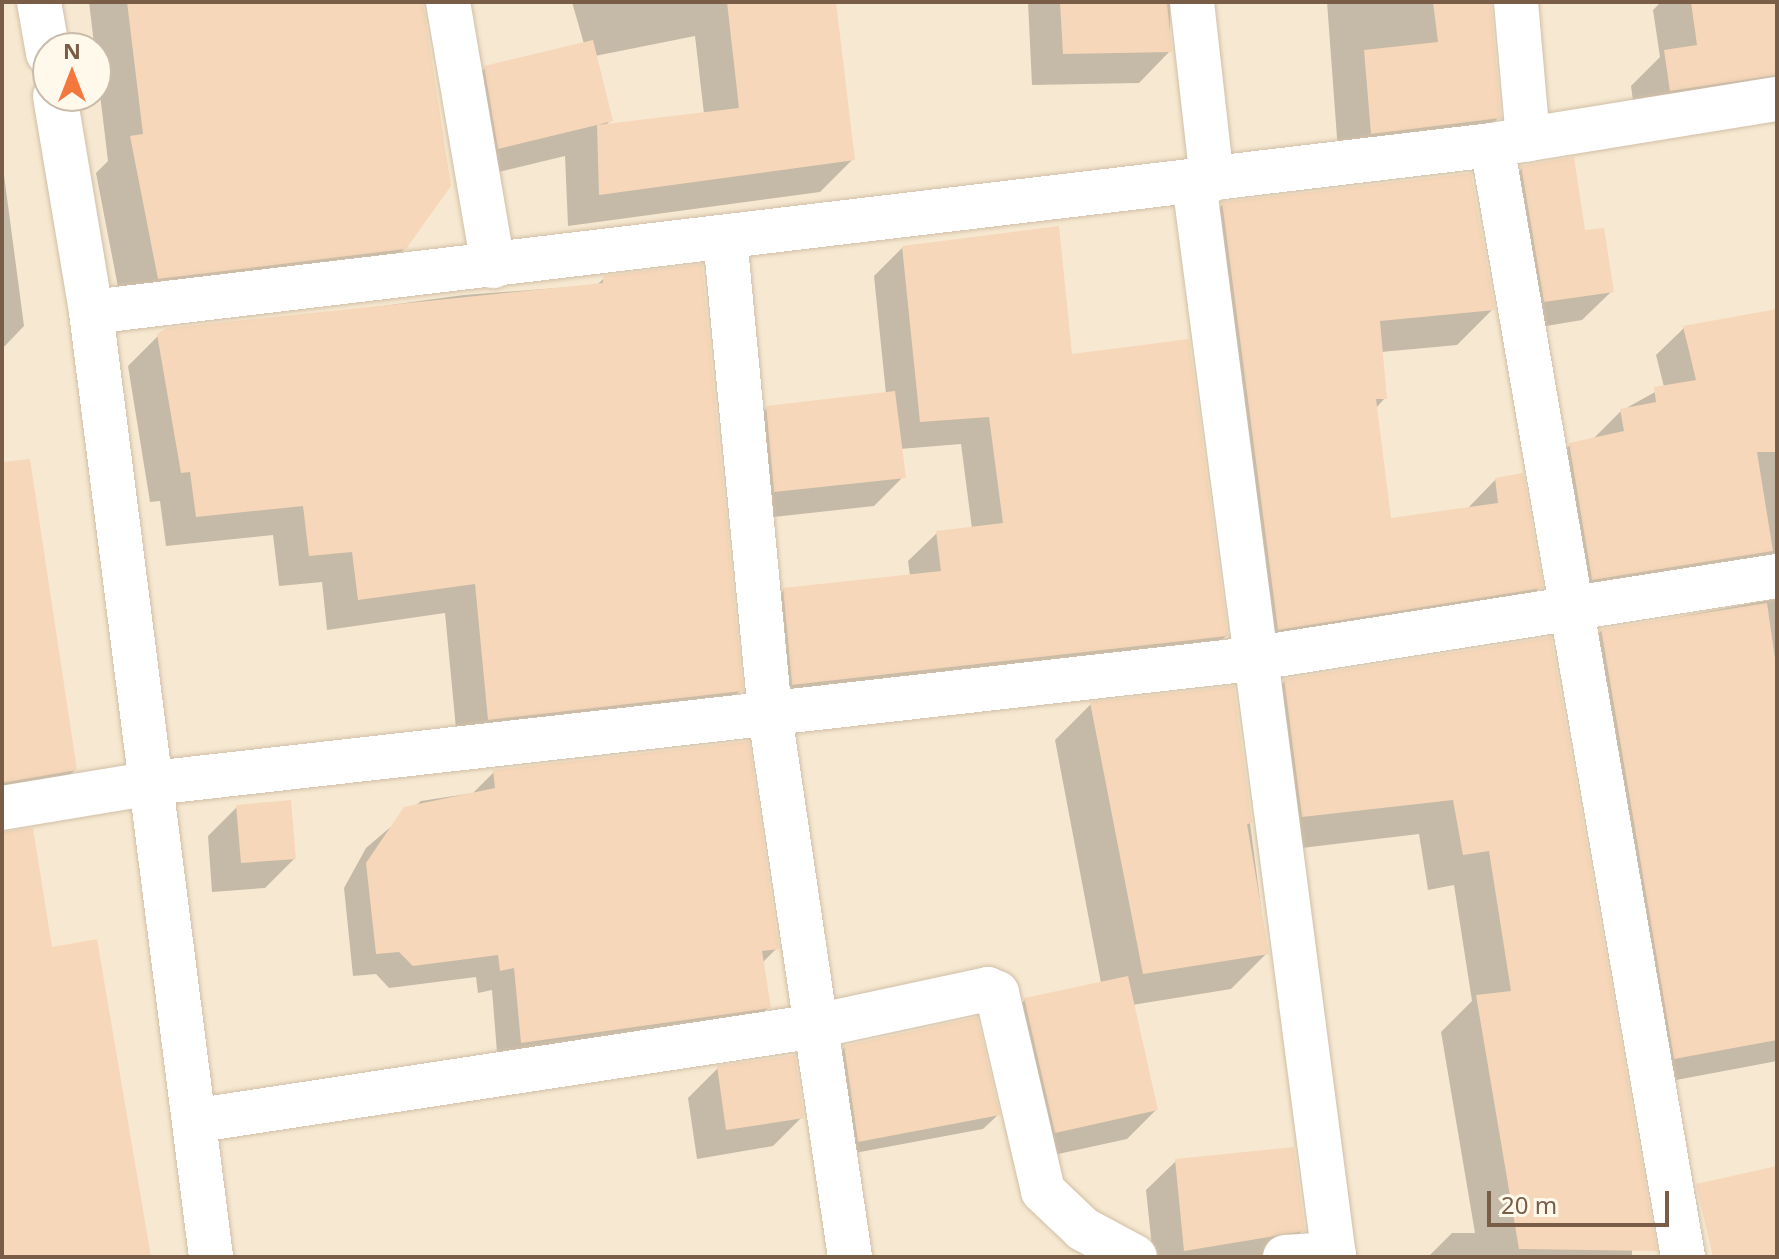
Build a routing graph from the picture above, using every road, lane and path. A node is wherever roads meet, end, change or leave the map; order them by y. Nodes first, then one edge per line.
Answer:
1 (39, 2) edge
2 (448, 2) edge
3 (1192, 2) edge
4 (1516, 2) edge
5 (44, 32) edge
6 (1777, 99) edge
7 (58, 112) edge
8 (1510, 142) junction
9 (1203, 181) junction
10 (725, 237) junction
11 (493, 266) junction
12 (91, 312) junction
13 (1777, 576) edge
14 (1573, 610) junction
15 (1251, 659) junction
16 (770, 715) junction
17 (153, 783) junction
18 (2, 808) edge
19 (816, 1026) junction
20 (199, 1120) junction
21 (1334, 1256) edge
22 (211, 1257) edge
23 (850, 1257) edge
24 (1135, 1257) edge
25 (1285, 1257) edge
26 (1683, 1257) edge

1 - 5 street
2 - 11 street
3 - 9 street
4 - 8 street
6 - 8 street
7 - 12 street
8 - 9 street
8 - 14 street
9 - 10 street
9 - 15 street
10 - 11 street
10 - 16 street
11 - 12 street
12 - 17 street
13 - 14 street
14 - 15 street
14 - 26 street
15 - 16 street
15 - 21 street
16 - 17 street
16 - 19 street
17 - 18 street
17 - 20 street
19 - 20 street
19 - 23 street
19 - 24 street
20 - 22 street
21 - 25 street

